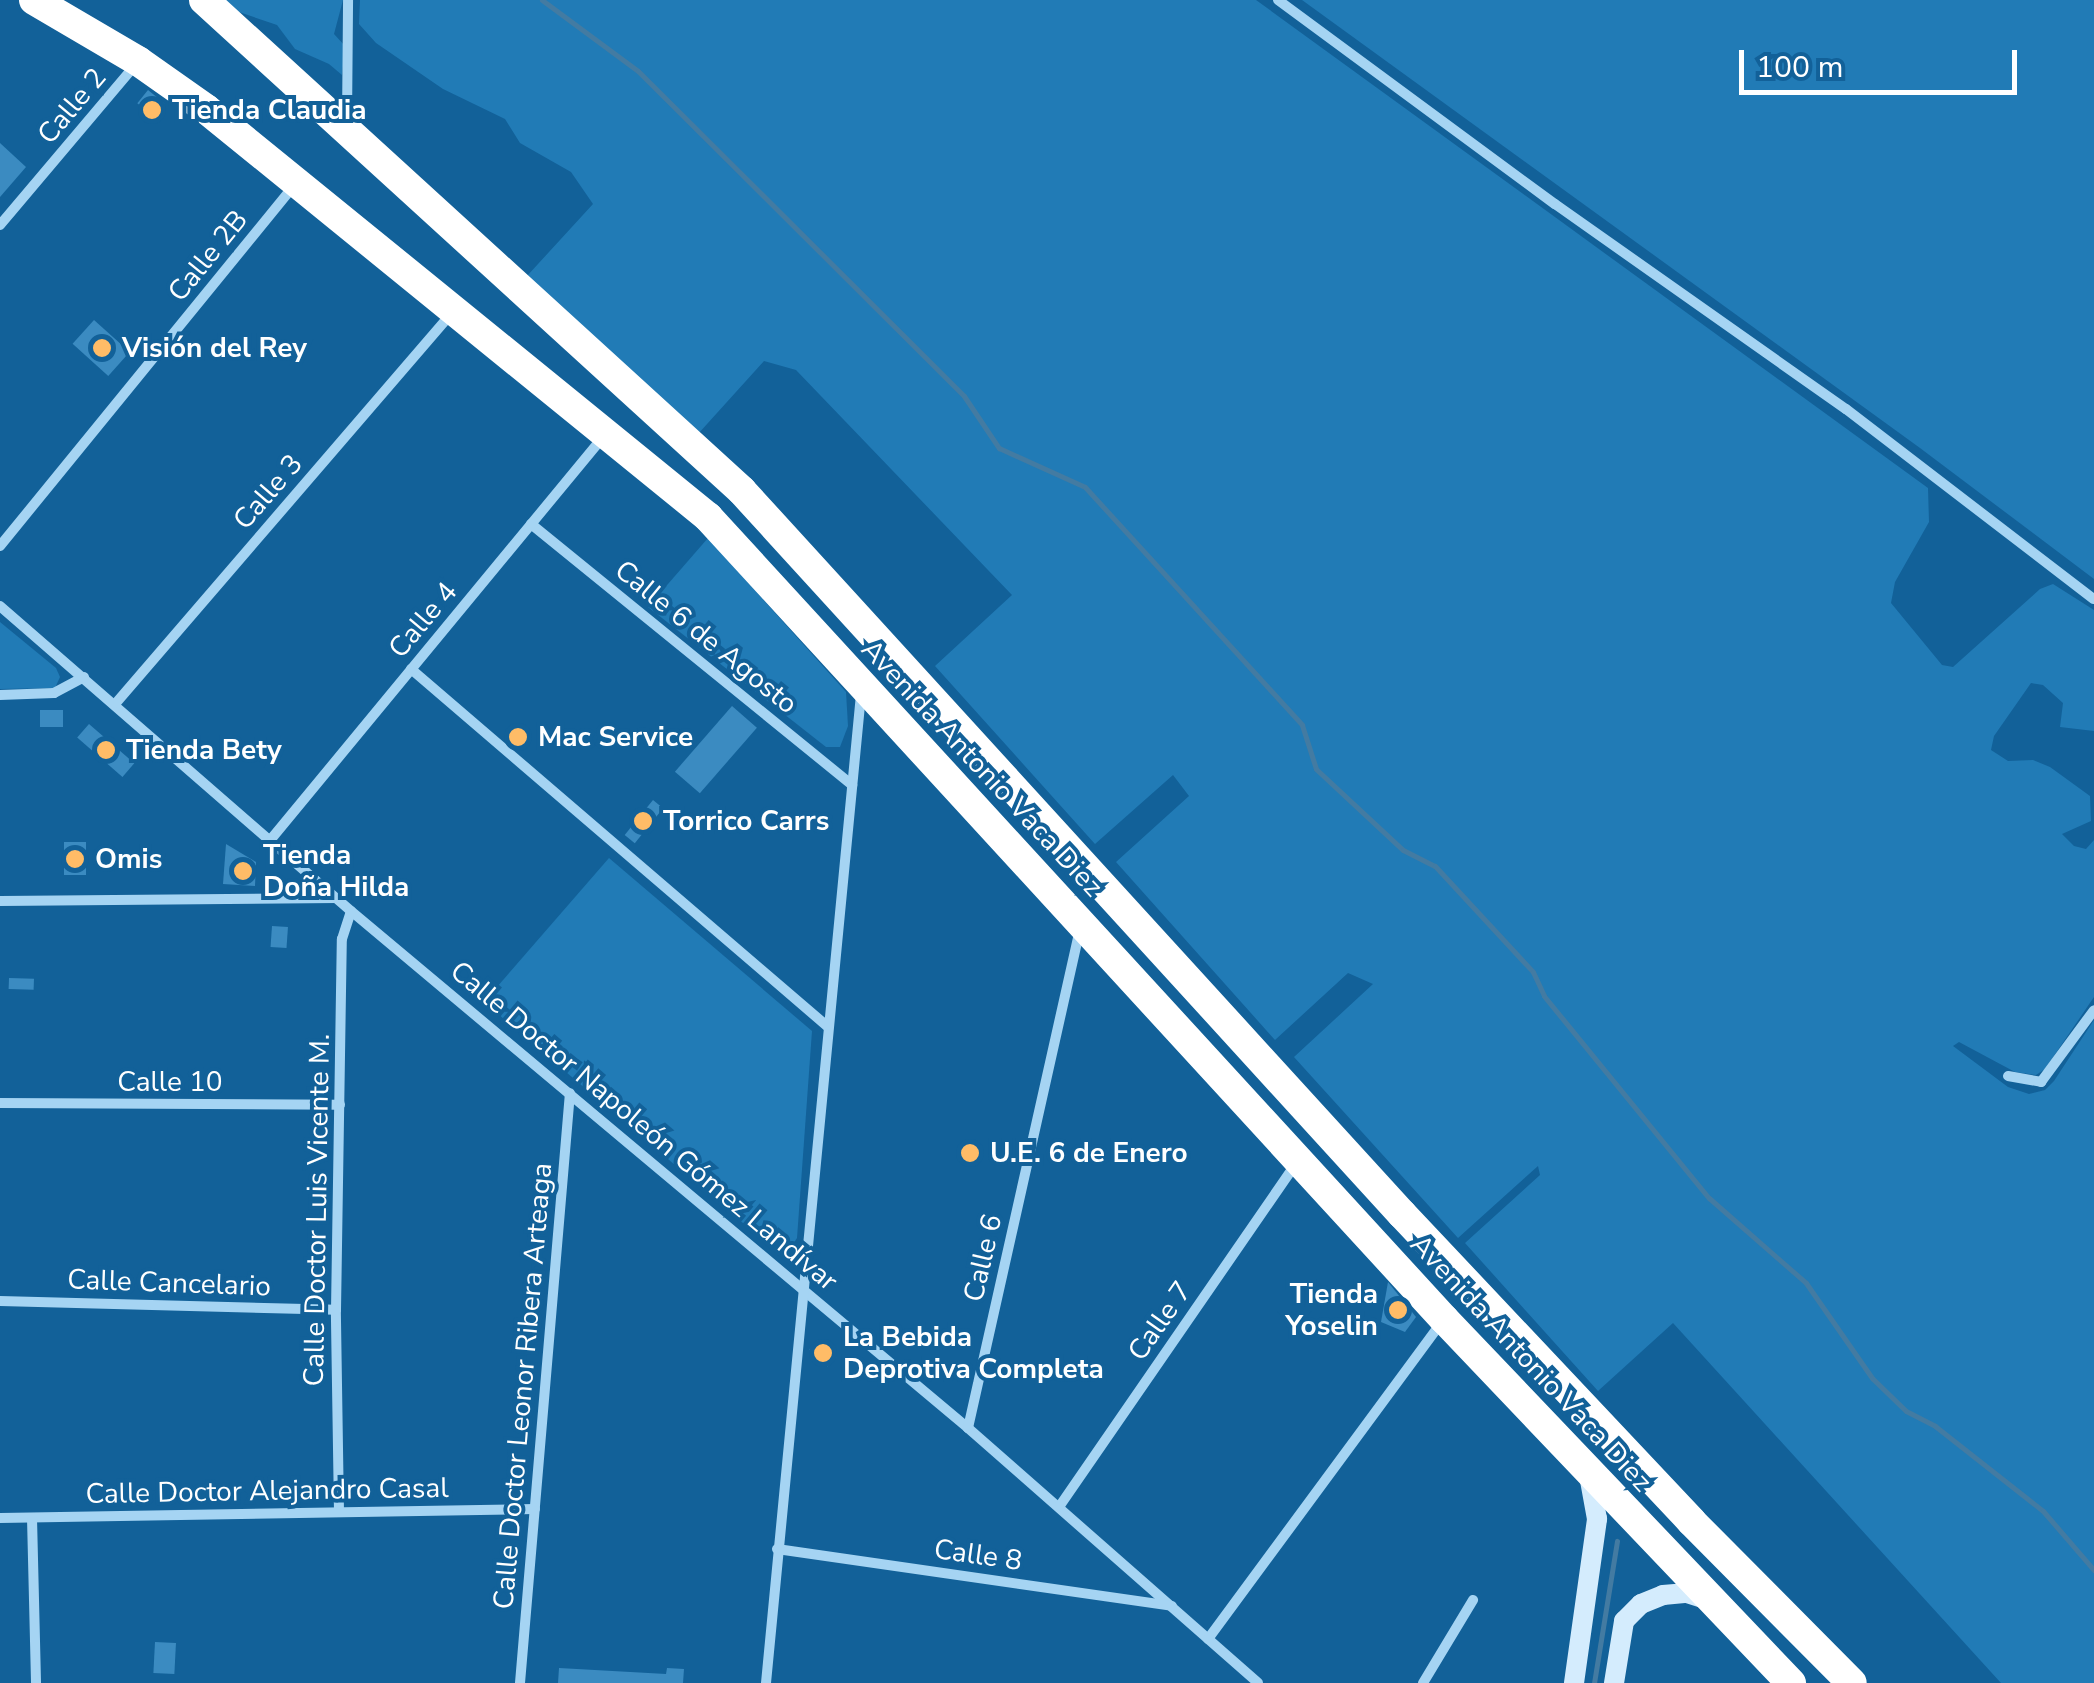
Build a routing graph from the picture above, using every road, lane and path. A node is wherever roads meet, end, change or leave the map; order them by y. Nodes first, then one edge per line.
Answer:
1 (34, 0) edge
2 (348, 0) edge
3 (1278, 0) edge
4 (205, 1) edge
5 (138, 62) junction
6 (347, 133) junction
7 (298, 180) junction
8 (0, 225) edge
9 (454, 311) junction
10 (608, 432) junction
11 (531, 524) junction
12 (0, 546) edge
13 (2094, 600) edge
14 (0, 606) edge
15 (412, 669) junction
16 (84, 678) junction
17 (862, 687) junction
18 (0, 695) edge
19 (116, 703) junction
20 (852, 785) junction
21 (272, 838) junction
22 (338, 898) junction
23 (0, 901) edge
24 (352, 910) junction
25 (1082, 923) junction
26 (2094, 1010) edge
27 (827, 1026) junction
28 (2008, 1076) dead end
29 (570, 1093) junction
30 (0, 1103) edge
31 (340, 1106) junction
32 (1299, 1160) junction
33 (1402, 1214) junction
34 (801, 1286) junction
35 (0, 1301) edge
36 (336, 1310) junction
37 (1444, 1319) junction
38 (968, 1428) junction
39 (1588, 1473) junction
40 (1058, 1507) junction
41 (535, 1508) junction
42 (339, 1512) junction
43 (0, 1518) edge
44 (32, 1518) junction
45 (777, 1549) junction
46 (1473, 1600) dead end
47 (1710, 1600) junction
48 (1173, 1606) junction
49 (1208, 1639) junction
50 (36, 1683) edge
51 (520, 1683) edge
52 (766, 1683) edge
53 (1258, 1683) edge
54 (1423, 1683) edge
55 (1574, 1683) edge
56 (1614, 1683) edge
57 (1791, 1683) edge
58 (1852, 1683) edge

1 - 5 highway, Avenida Antonio Vaca Diez
2 - 6 street
3 - 13 street
4 - 6 highway, Avenida Antonio Vaca Diez
5 - 7 highway, Avenida Antonio Vaca Diez
5 - 8 street, Calle 2
6 - 33 highway, Avenida Antonio Vaca Diez
7 - 9 highway, Avenida Antonio Vaca Diez
7 - 12 street, Calle 2B
9 - 10 highway, Avenida Antonio Vaca Diez
9 - 19 street, Calle 3
10 - 11 street, Calle 4
10 - 17 highway, Avenida Antonio Vaca Diez
11 - 15 street, Calle 4
11 - 20 street, Calle 6 de Agosto
14 - 16 street, Calle Doctor Napoleón Gómez Landívar
15 - 21 street, Calle 4
15 - 27 street
16 - 18 street
16 - 19 street, Calle Doctor Napoleón Gómez Landívar
17 - 20 street
17 - 25 highway, Avenida Antonio Vaca Diez
19 - 21 street, Calle Doctor Napoleón Gómez Landívar
20 - 27 street
21 - 22 street, Calle Doctor Napoleón Gómez Landívar
22 - 23 street
22 - 24 street, Calle Doctor Napoleón Gómez Landívar
24 - 29 street, Calle Doctor Napoleón Gómez Landívar
24 - 31 street, Calle Doctor Luis Vicente M.
25 - 32 highway, Avenida Antonio Vaca Diez
25 - 38 street, Calle 6
26 - 28 street
27 - 34 street
29 - 34 street, Calle Doctor Napoleón Gómez Landívar
29 - 41 street, Calle Doctor Leonor Ribera Arteaga
30 - 31 street, Calle 10
31 - 36 street, Calle Doctor Luis Vicente M.
32 - 33 highway
32 - 37 highway, Avenida Antonio Vaca Diez
32 - 40 street, Calle 7
33 - 58 highway, Avenida Antonio Vaca Diez
34 - 38 street, Calle Doctor Napoleón Gómez Landívar
34 - 45 street
35 - 36 street, Calle Cancelario
36 - 42 street, Calle Doctor Luis Vicente M.
37 - 39 highway, Avenida Antonio Vaca Diez
37 - 49 street
38 - 40 street, Calle Doctor Napoleón Gómez Landívar
39 - 47 highway, Avenida Antonio Vaca Diez
39 - 55 main road
40 - 48 street, Calle Doctor Napoleón Gómez Landívar
41 - 42 street, Calle Doctor Alejandro Casal
41 - 51 street, Calle Doctor Leonor Ribera Arteaga
42 - 44 street, Calle Doctor Alejandro Casal
43 - 44 street, Calle Doctor Alejandro Casal
44 - 50 street
45 - 48 street, Calle 8
45 - 52 street
46 - 54 street
47 - 56 main road
47 - 57 highway, Avenida Antonio Vaca Diez
48 - 49 street, Calle Doctor Napoleón Gómez Landívar
49 - 53 street, Calle Doctor Napoleón Gómez Landívar

